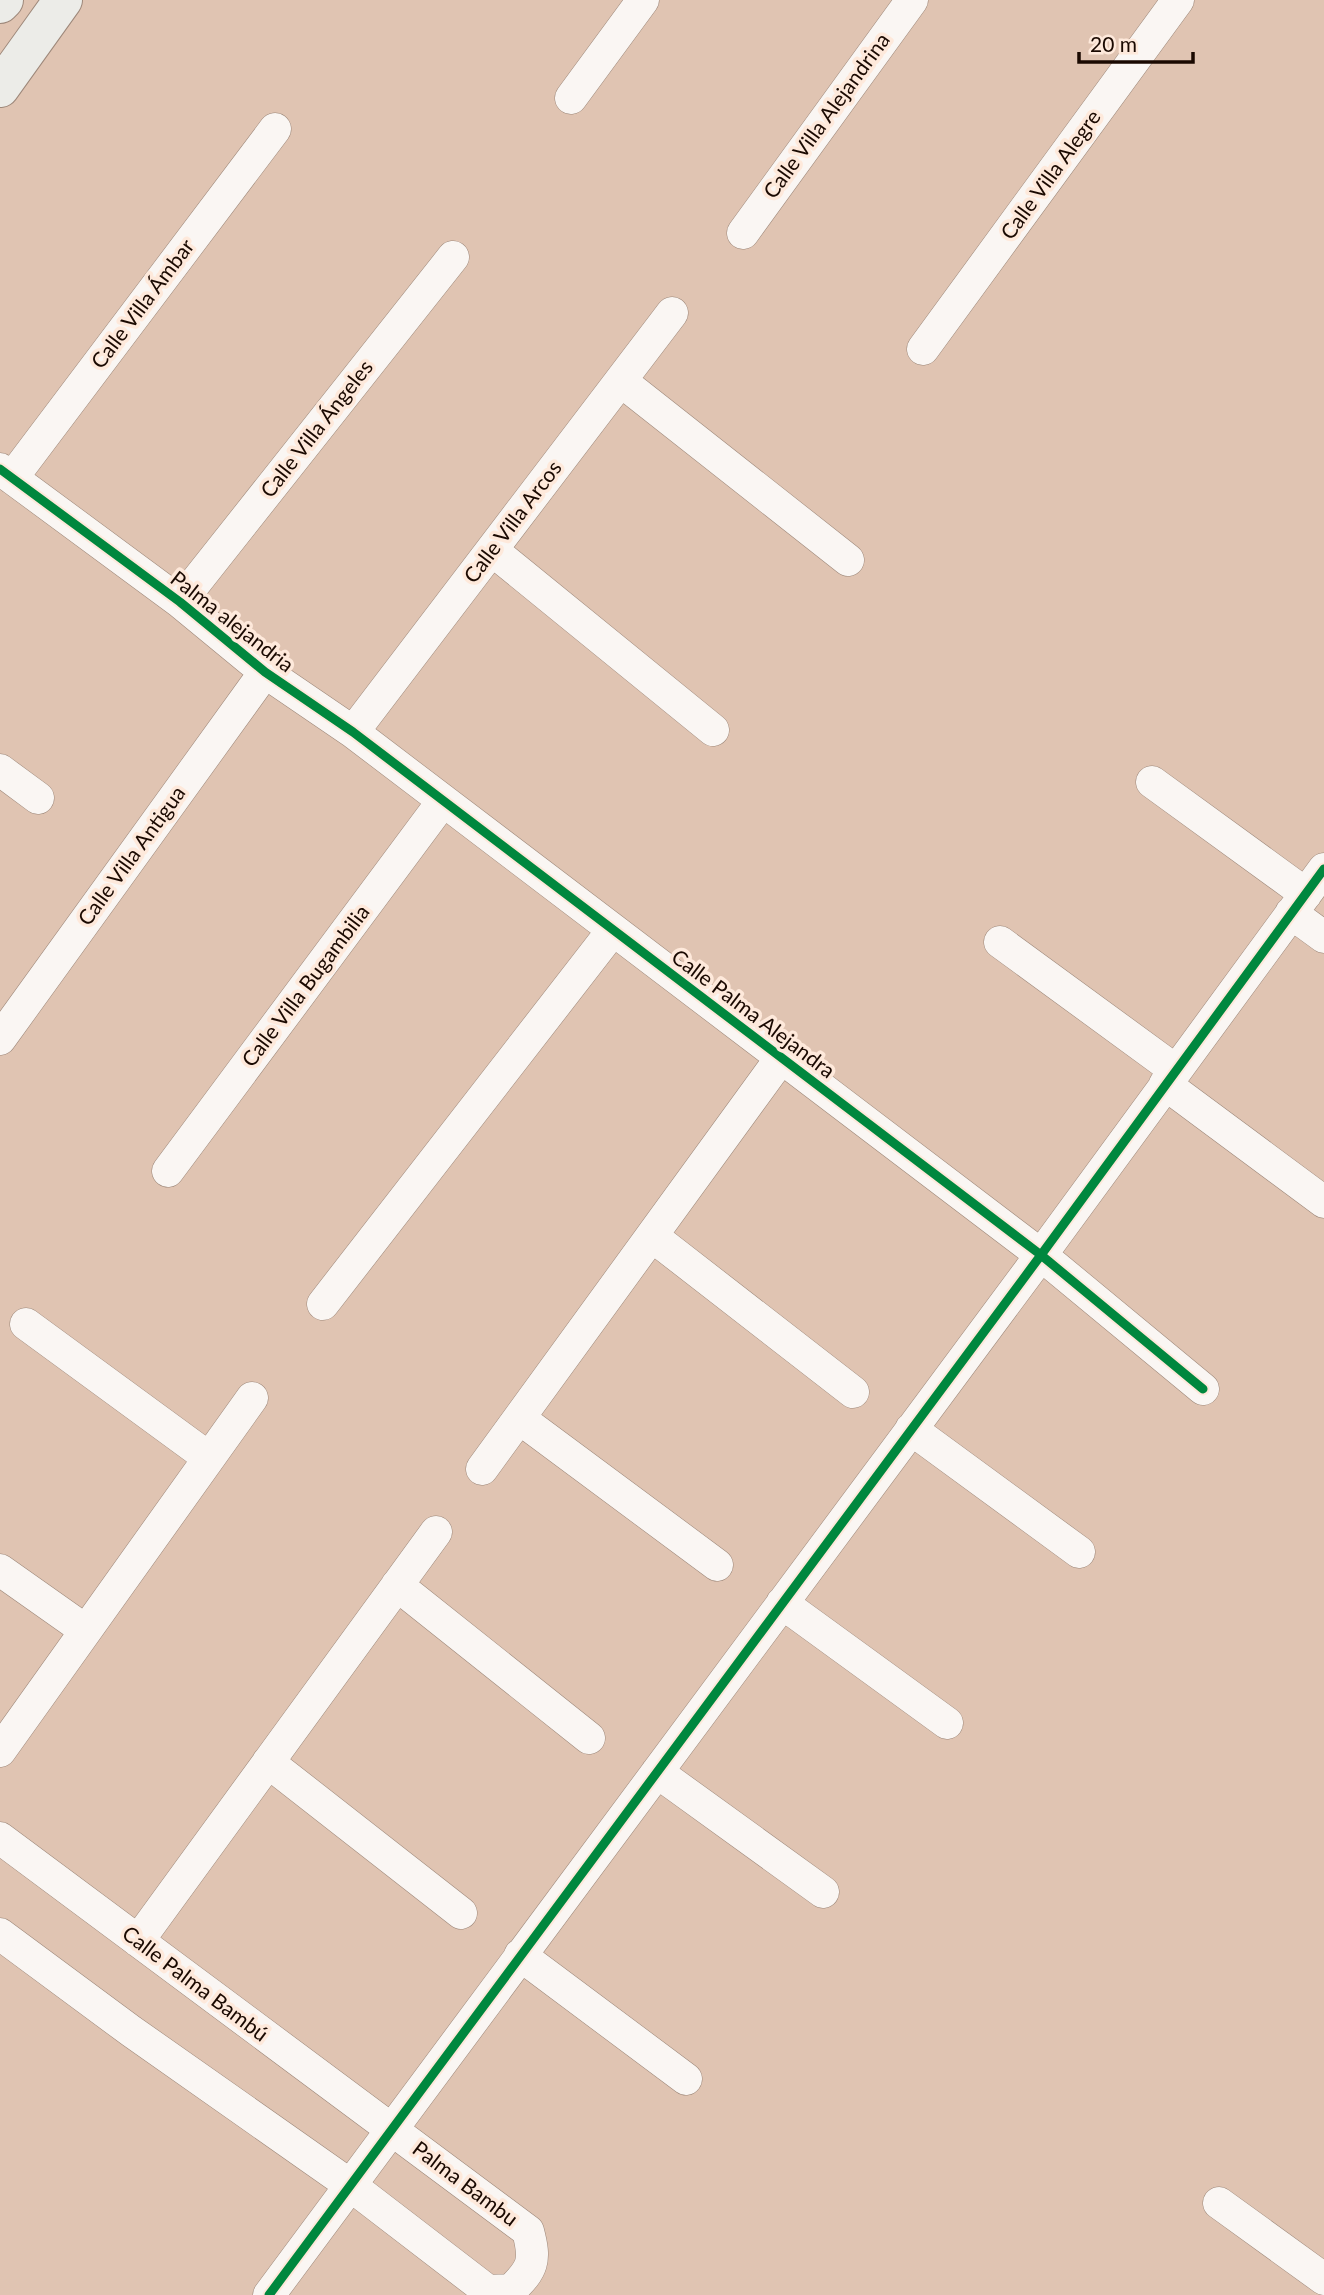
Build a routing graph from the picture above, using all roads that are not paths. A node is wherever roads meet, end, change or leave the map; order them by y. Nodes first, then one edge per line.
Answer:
1 (4, 0) edge
2 (64, 0) edge
3 (643, 0) edge
4 (912, 0) edge
5 (1178, 0) edge
6 (0, 4) edge
7 (0, 88) edge
8 (571, 98) dead end
9 (275, 130) dead end
10 (743, 233) dead end
11 (453, 257) dead end
12 (673, 313) dead end
13 (923, 349) dead end
14 (621, 381) junction
15 (6, 474) edge
16 (492, 550) junction
17 (848, 560) dead end
18 (180, 602) junction
19 (265, 672) junction
20 (713, 730) dead end
21 (353, 732) junction
22 (0, 770) edge
23 (1152, 782) dead end
24 (38, 798) dead end
25 (443, 801) junction
26 (1307, 892) edge
27 (613, 930) junction
28 (1324, 937) edge
29 (1000, 942) dead end
30 (0, 1039) edge
31 (782, 1058) junction
32 (1170, 1077) junction
33 (168, 1171) dead end
34 (1324, 1202) edge
35 (652, 1236) junction
36 (1041, 1255) junction
37 (323, 1304) dead end
38 (26, 1324) dead end
39 (1203, 1389) dead end
40 (853, 1392) dead end
41 (252, 1398) dead end
42 (519, 1418) junction
43 (911, 1429) junction
44 (209, 1458) junction
45 (482, 1469) dead end
46 (436, 1532) dead end
47 (1079, 1552) dead end
48 (717, 1565) dead end
49 (0, 1570) edge
50 (397, 1585) junction
51 (782, 1603) junction
52 (85, 1630) junction
53 (947, 1723) dead end
54 (589, 1738) dead end
55 (0, 1751) edge
56 (268, 1762) junction
57 (657, 1772) junction
58 (0, 1838) edge
59 (823, 1892) dead end
60 (461, 1913) dead end
61 (0, 1934) edge
62 (138, 1941) junction
63 (520, 1955) junction
64 (686, 2079) dead end
65 (392, 2129) junction
66 (350, 2185) junction
67 (1219, 2203) dead end
68 (1324, 2279) edge
69 (269, 2295) edge

1 - 6 street
2 - 7 street
3 - 8 street
4 - 10 street, Calle Villa Alejandrina
5 - 13 street, Calle Villa Alegre
9 - 15 street, Calle Villa Ámbar
11 - 18 street, Calle Villa Ángeles
12 - 14 street, Calle Villa Arcos
14 - 16 street, Calle Villa Arcos
14 - 17 street
15 - 18 street, Palma alejandria
16 - 20 street
16 - 21 street, Calle Villa Arcos
18 - 19 street, Palma alejandria
19 - 21 street, Palma alejandria
19 - 30 street, Calle Villa Antigua
21 - 25 street, Palma alejandria
22 - 24 street
23 - 26 street
25 - 27 street, Calle Palma Alejandra
25 - 33 street, Calle Villa Bugambilia
26 - 28 street
26 - 32 street
27 - 31 street, Calle Palma Alejandra
27 - 37 street
29 - 32 street
31 - 35 street
31 - 36 street, Calle Palma Alejandra
32 - 34 street
32 - 36 street
35 - 40 street
35 - 42 street
36 - 39 street, Calle Palma Alejandra
36 - 43 street
38 - 44 street
41 - 44 street
42 - 45 street
42 - 48 street
43 - 47 street
43 - 51 street
44 - 52 street
46 - 50 street
49 - 52 street
50 - 54 street
50 - 56 street
51 - 53 street
51 - 57 street
52 - 55 street
56 - 60 street
56 - 62 street
57 - 59 street
57 - 63 street
58 - 62 street, Calle Palma Bambú
61 - 66 street
62 - 65 street, Calle Palma Bambú
63 - 64 street
63 - 65 street
65 - 66 street
65 - 66 street, Palma Bambu
66 - 69 street
67 - 68 street

